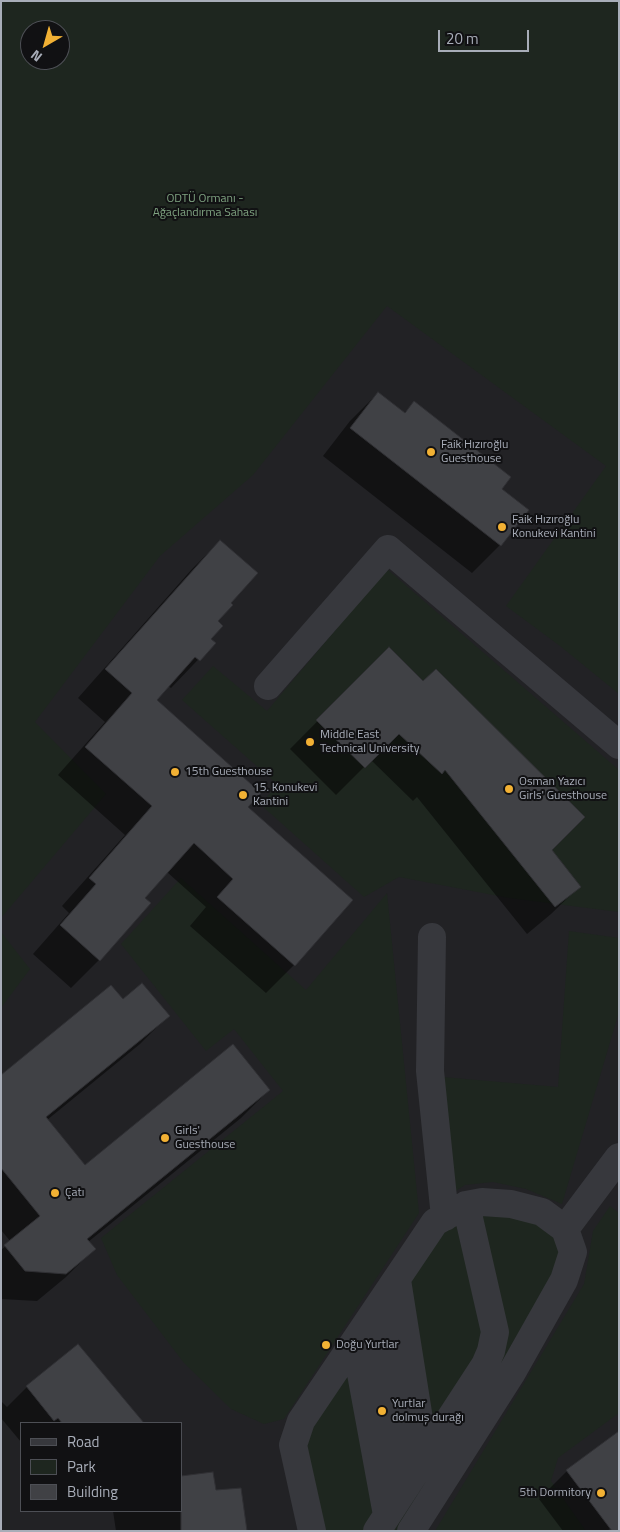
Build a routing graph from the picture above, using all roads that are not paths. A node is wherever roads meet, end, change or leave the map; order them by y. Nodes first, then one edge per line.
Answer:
1 (268, 686) dead end
2 (619, 745) edge
3 (432, 937) dead end
4 (613, 1176) edge
5 (454, 1212) junction
6 (565, 1229) junction
7 (397, 1280) junction
8 (376, 1310) junction
9 (355, 1341) junction
10 (425, 1457) junction
11 (406, 1486) junction
12 (382, 1523) edge
13 (312, 1531) edge
14 (411, 1531) edge

1 - 2 street
3 - 5 street
4 - 6 street
5 - 6 street
5 - 7 street
5 - 10 street
6 - 14 street
7 - 8 street
7 - 10 street
8 - 9 street
8 - 11 street
9 - 12 street
9 - 13 street
10 - 11 street
11 - 12 street

